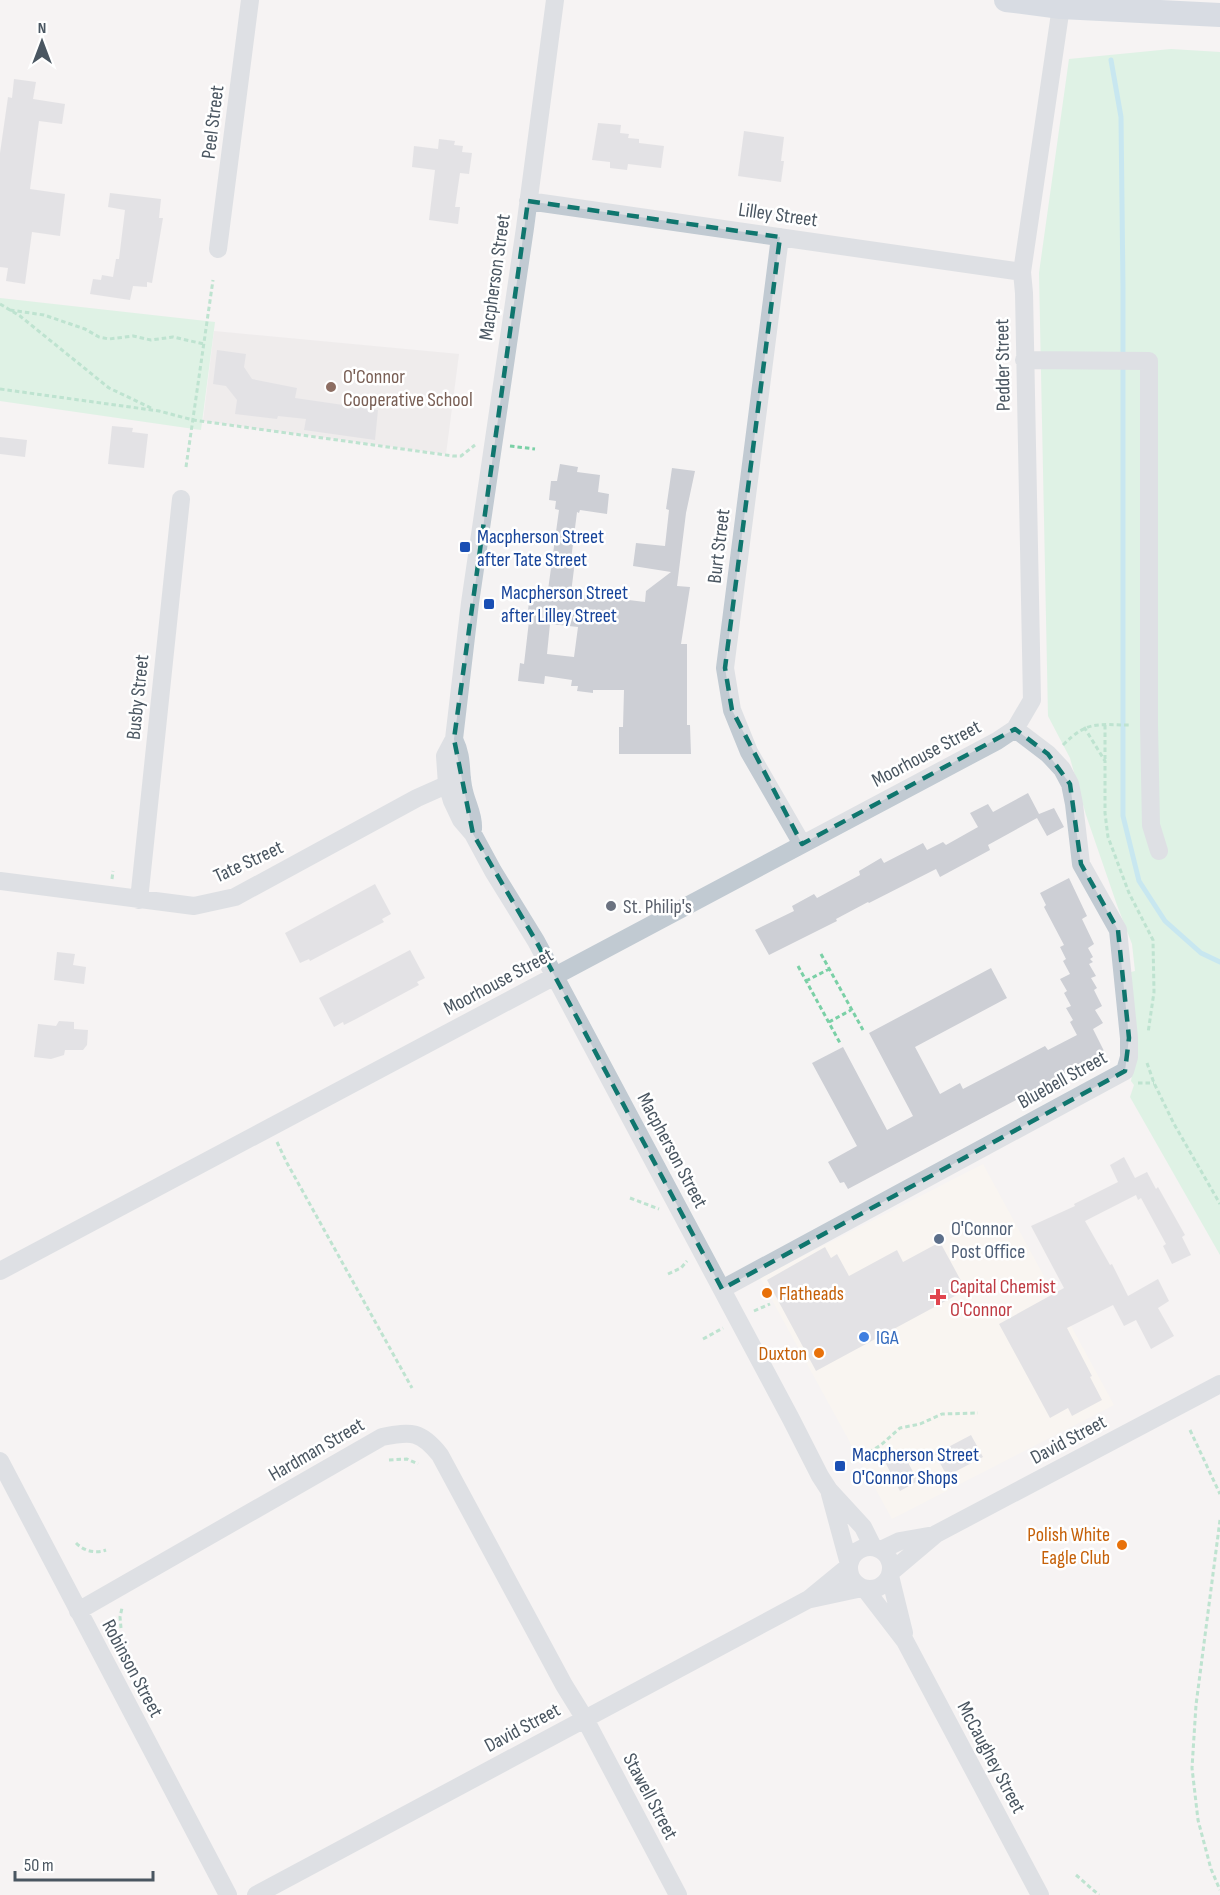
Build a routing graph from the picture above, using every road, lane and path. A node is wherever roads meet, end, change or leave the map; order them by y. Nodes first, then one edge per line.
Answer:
1 (250, 0) edge
2 (555, 0) edge
3 (1006, 0) edge
4 (1061, 4) edge
5 (1194, 7) edge
6 (1220, 15) edge
7 (528, 201) junction
8 (780, 237) junction
9 (218, 249) dead end
10 (1022, 272) junction
11 (213, 280) dead end
12 (0, 304) edge
13 (10, 310) junction
14 (204, 344) junction
15 (1024, 360) junction
16 (0, 389) edge
17 (159, 411) junction
18 (193, 420) junction
19 (478, 443) dead end
20 (508, 445) dead end
21 (535, 449) dead end
22 (186, 467) dead end
23 (181, 499) dead end
24 (1106, 725) junction
25 (1143, 725) junction
26 (1084, 727) junction
27 (1015, 729) junction
28 (1058, 749) dead end
29 (1105, 761) junction
30 (454, 781) junction
31 (802, 844) junction
32 (1159, 851) dead end
33 (0, 881) edge
34 (139, 900) junction
35 (821, 954) dead end
36 (798, 966) dead end
37 (829, 969) junction
38 (555, 976) junction
39 (806, 981) junction
40 (852, 1010) junction
41 (829, 1022) junction
42 (863, 1030) dead end
43 (840, 1042) dead end
44 (1137, 1042) junction
45 (1137, 1083) dead end
46 (1154, 1083) junction
47 (270, 1128) junction
48 (630, 1198) dead end
49 (1220, 1204) edge
50 (667, 1215) dead end
51 (688, 1258) dead end
52 (0, 1271) edge
53 (668, 1274) dead end
54 (722, 1289) junction
55 (770, 1304) dead end
56 (754, 1311) dead end
57 (728, 1326) dead end
58 (703, 1339) dead end
59 (1220, 1384) edge
60 (411, 1388) dead end
61 (978, 1413) dead end
62 (1190, 1430) dead end
63 (389, 1460) dead end
64 (856, 1460) dead end
65 (0, 1461) edge
66 (417, 1464) dead end
67 (829, 1490) junction
68 (1220, 1494) edge
69 (1220, 1520) edge
70 (936, 1534) junction
71 (76, 1543) dead end
72 (877, 1548) junction
73 (106, 1550) dead end
74 (848, 1565) junction
75 (890, 1574) junction
76 (863, 1588) junction
77 (809, 1599) junction
78 (123, 1605) dead end
79 (78, 1611) junction
80 (121, 1628) dead end
81 (905, 1641) junction
82 (585, 1719) junction
83 (1076, 1875) dead end
84 (1220, 1890) edge
85 (228, 1895) edge
86 (256, 1895) edge
87 (678, 1895) edge
88 (1040, 1895) edge
89 (1099, 1895) edge

1 - 9 street, Peel Street
2 - 7 street, Macpherson Street
3 - 4 main road
4 - 5 main road
4 - 10 street, Pedder Street
5 - 6 main road
7 - 8 street, Lilley Street
7 - 30 street, Macpherson Street
8 - 10 street, Lilley Street
8 - 31 street, Burt Street
10 - 15 street, Pedder Street
11 - 14 path
12 - 13 path
13 - 14 path
13 - 17 path
14 - 18 path
15 - 25 street
15 - 27 street, Pedder Street
16 - 17 path
17 - 18 path
18 - 19 path
18 - 22 path
20 - 21 path
23 - 34 street, Busby Street
24 - 25 path
24 - 26 path
24 - 29 path
25 - 32 street
26 - 28 path
26 - 29 path
27 - 31 street, Moorhouse Street
27 - 44 street, Bluebell Street
29 - 44 path
30 - 34 street, Tate Street
30 - 38 street, Macpherson Street
31 - 38 street, Moorhouse Street
33 - 34 street, Tate Street
35 - 37 path
36 - 39 path
37 - 39 path
37 - 40 path
38 - 47 street, Moorhouse Street
38 - 54 street, Macpherson Street
39 - 41 path
40 - 41 path
40 - 42 path
41 - 43 path
44 - 46 path
44 - 54 street, Bluebell Street
45 - 46 path
46 - 49 path
47 - 52 street, Moorhouse Street
47 - 60 path
48 - 50 path
51 - 53 path
54 - 67 street, Macpherson Street
55 - 56 path
57 - 58 path
59 - 70 street, David Street
61 - 64 path
62 - 68 path
63 - 66 path
65 - 79 street, Robinson Street
67 - 72 street, Macpherson Street
67 - 74 street, Macpherson Street
69 - 84 path
70 - 72 street, David Street
70 - 75 street, David Street
71 - 73 path
72 - 74 street
72 - 75 street
74 - 76 street
74 - 77 street, David Street
75 - 76 street
75 - 81 street, McCaughey Street
76 - 77 street, David Street
76 - 81 street, McCaughey Street
77 - 82 street, David Street
78 - 80 path
79 - 82 street, Hardman Street
79 - 85 street, Robinson Street
81 - 88 street, McCaughey Street
82 - 86 street, David Street
82 - 87 street, Stawell Street
83 - 89 path

